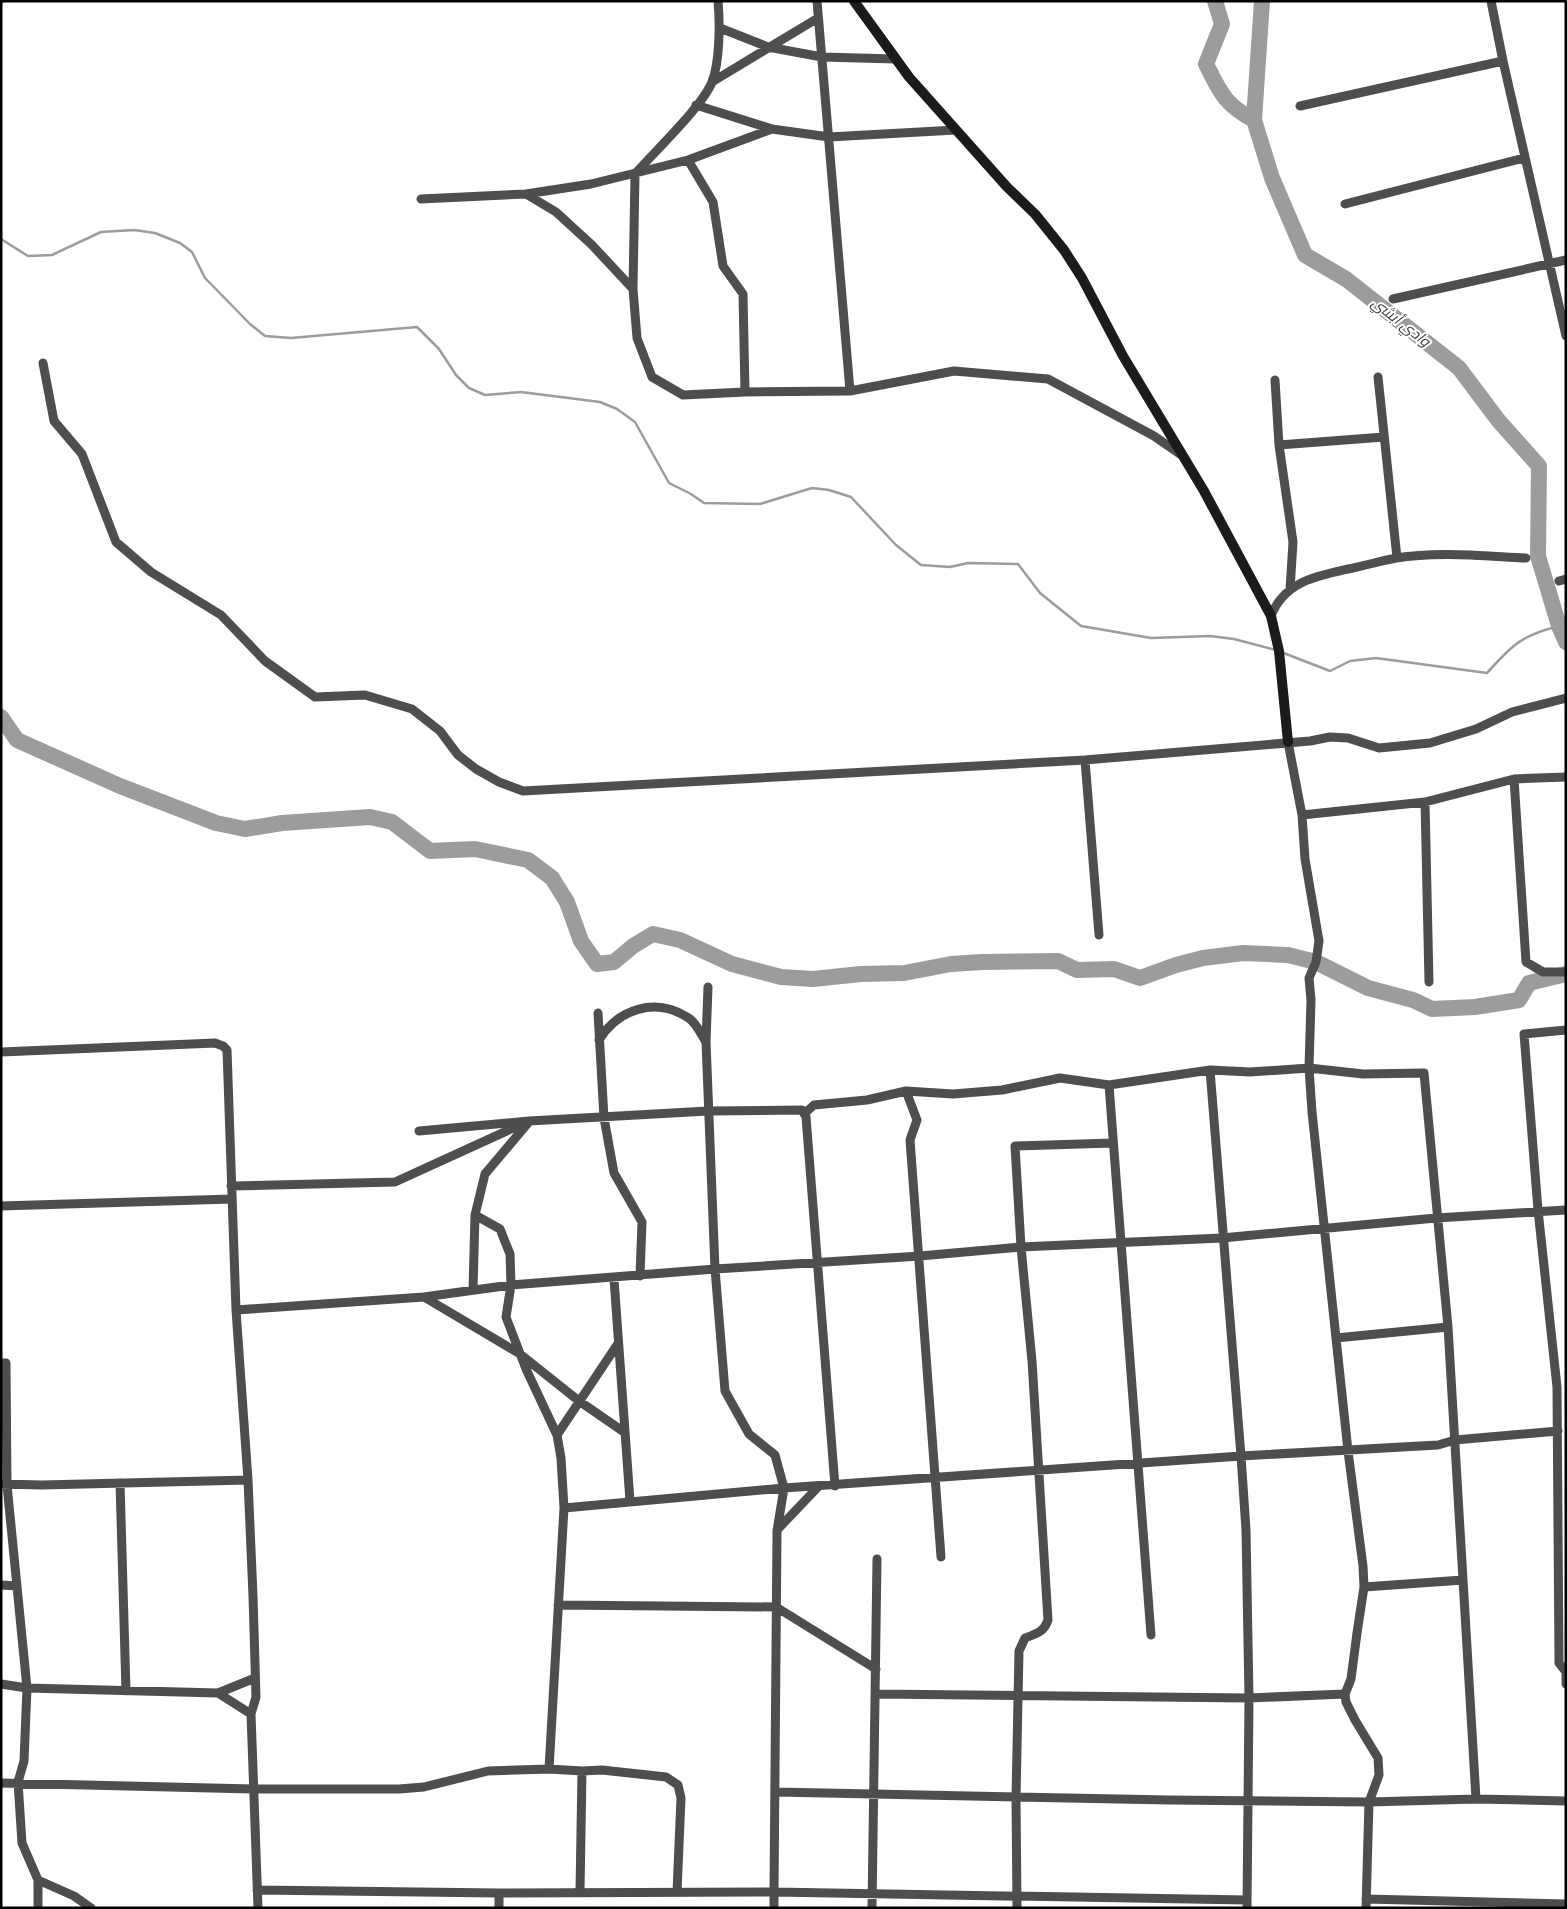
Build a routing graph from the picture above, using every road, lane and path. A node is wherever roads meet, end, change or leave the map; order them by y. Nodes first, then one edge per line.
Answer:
1 (718, 1) edge
2 (817, 1) edge
3 (854, 1) edge
4 (1490, 1) edge
5 (818, 18) junction
6 (720, 28) junction
7 (768, 47) junction
8 (822, 57) junction
9 (896, 59) junction
10 (1503, 62) junction
11 (712, 82) junction
12 (696, 105) junction
13 (1300, 106) dead end
14 (772, 129) junction
15 (956, 130) junction
16 (829, 137) junction
17 (1524, 158) junction
18 (688, 160) junction
19 (635, 174) junction
20 (526, 194) junction
21 (421, 199) dead end
22 (1345, 204) dead end
23 (1566, 260) edge
24 (1550, 263) junction
25 (633, 289) junction
26 (1393, 299) dead end
27 (1566, 336) edge
28 (43, 363) dead end
29 (1378, 377) dead end
30 (1275, 380) dead end
31 (850, 391) junction
32 (745, 392) junction
33 (1384, 437) junction
34 (1279, 445) junction
35 (1180, 454) junction
36 (1397, 558) junction
37 (1526, 558) dead end
38 (1290, 590) junction
39 (1271, 616) junction
40 (1566, 698) edge
41 (1288, 742) junction
42 (1084, 760) junction
43 (1566, 777) edge
44 (1514, 779) junction
45 (1425, 802) junction
46 (1302, 815) junction
47 (1099, 935) dead end
48 (1566, 972) edge
49 (1429, 982) dead end
50 (708, 987) dead end
51 (598, 1013) dead end
52 (1566, 1030) edge
53 (600, 1040) junction
54 (706, 1042) junction
55 (1, 1052) edge
56 (1309, 1068) junction
57 (1210, 1070) junction
58 (1109, 1085) junction
59 (906, 1091) junction
60 (708, 1111) junction
61 (805, 1113) junction
62 (604, 1118) junction
63 (529, 1121) junction
64 (419, 1131) dead end
65 (1113, 1143) junction
66 (232, 1186) junction
67 (232, 1199) junction
68 (1, 1206) edge
69 (1538, 1210) junction
70 (1566, 1210) edge
71 (475, 1215) junction
72 (1436, 1218) junction
73 (1324, 1229) junction
74 (1222, 1238) junction
75 (1119, 1241) junction
76 (1021, 1247) junction
77 (920, 1256) junction
78 (816, 1262) junction
79 (715, 1269) junction
80 (640, 1276) junction
81 (614, 1279) junction
82 (511, 1285) junction
83 (473, 1290) junction
84 (424, 1297) junction
85 (236, 1310) junction
86 (1448, 1327) junction
87 (1336, 1338) junction
88 (617, 1345) junction
89 (520, 1354) junction
90 (1, 1363) edge
91 (579, 1401) junction
92 (1558, 1431) junction
93 (624, 1432) junction
94 (557, 1435) junction
95 (1455, 1440) junction
96 (1348, 1451) junction
97 (1240, 1456) junction
98 (1137, 1462) junction
99 (1039, 1471) junction
100 (935, 1479) junction
101 (248, 1480) junction
102 (120, 1483) junction
103 (4, 1485) edge
104 (835, 1486) junction
105 (818, 1487) junction
106 (784, 1488) junction
107 (630, 1501) junction
108 (564, 1508) junction
109 (777, 1530) junction
110 (941, 1557) dead end
111 (877, 1559) dead end
112 (1463, 1580) junction
113 (1, 1585) edge
114 (17, 1586) junction
115 (1364, 1587) junction
116 (558, 1605) junction
117 (776, 1607) junction
118 (1152, 1635) dead end
119 (876, 1669) junction
120 (255, 1678) junction
121 (1, 1684) edge
122 (1566, 1684) edge
123 (27, 1688) junction
124 (126, 1691) junction
125 (218, 1693) junction
126 (876, 1694) junction
127 (1345, 1694) junction
128 (1018, 1695) junction
129 (1249, 1698) junction
130 (251, 1714) junction
131 (549, 1769) junction
132 (582, 1771) junction
133 (18, 1782) junction
134 (1, 1783) edge
135 (253, 1789) junction
136 (776, 1792) junction
137 (875, 1794) junction
138 (1016, 1798) junction
139 (1476, 1799) junction
140 (1249, 1800) junction
141 (1566, 1801) edge
142 (1369, 1802) junction
143 (38, 1880) junction
144 (257, 1890) junction
145 (580, 1892) junction
146 (677, 1892) junction
147 (774, 1892) junction
148 (499, 1893) junction
149 (872, 1895) junction
150 (1017, 1898) junction
151 (1366, 1903) edge
152 (1247, 1904) edge
153 (1566, 1904) edge
154 (38, 1908) edge
155 (91, 1908) edge
156 (258, 1908) edge
157 (499, 1908) edge
158 (774, 1908) edge
159 (872, 1908) edge
160 (1017, 1908) edge

1 - 6 street
2 - 5 street
3 - 9 street
4 - 10 street
5 - 7 street
5 - 8 street
6 - 7 street
6 - 11 street
7 - 8 street
7 - 11 street
8 - 9 street
8 - 16 street
9 - 15 street
10 - 13 street
10 - 17 street
11 - 12 street
12 - 14 street
12 - 19 street
14 - 16 street
14 - 18 street
15 - 16 street
15 - 35 street
16 - 31 street
17 - 22 street
17 - 24 street
18 - 19 street
18 - 32 street
19 - 20 street
19 - 25 street
20 - 21 street
20 - 25 street
23 - 24 street
24 - 26 street
24 - 27 street
25 - 32 street
28 - 42 street
29 - 33 street
30 - 34 street
31 - 32 street
31 - 35 street
33 - 34 street
33 - 36 street
34 - 38 street
35 - 39 street
36 - 37 street
36 - 38 street
38 - 39 street
39 - 41 street
40 - 41 street
41 - 42 street
41 - 46 street
42 - 47 street
43 - 44 street
44 - 45 street
44 - 48 street
45 - 46 street
45 - 49 street
46 - 56 street
50 - 54 street
51 - 53 street
52 - 69 street
53 - 54 street
53 - 62 street
54 - 60 street
55 - 66 street
56 - 57 street
56 - 72 street
56 - 73 street
57 - 58 street
57 - 74 street
58 - 59 street
58 - 65 street
59 - 61 street
59 - 77 street
60 - 61 street
60 - 62 street
60 - 79 street
61 - 78 street
62 - 63 street
62 - 80 street
63 - 64 street
63 - 66 street
63 - 71 street
65 - 75 street
65 - 76 street
66 - 67 street
67 - 68 street
67 - 85 street
69 - 70 street
69 - 72 street
69 - 92 street
71 - 82 street
71 - 83 street
72 - 73 street
72 - 86 street
73 - 74 street
73 - 87 street
74 - 75 street
74 - 97 street
75 - 76 street
75 - 98 street
76 - 77 street
76 - 99 street
77 - 78 street
77 - 100 street
78 - 79 street
78 - 104 street
79 - 80 street
79 - 106 street
80 - 81 street
81 - 82 street
81 - 88 street
82 - 83 street
82 - 89 street
83 - 84 street
84 - 85 street
84 - 89 street
85 - 101 street
86 - 87 street
86 - 95 street
87 - 96 street
88 - 91 street
88 - 93 street
89 - 91 street
89 - 94 street
90 - 103 street
91 - 93 street
91 - 94 street
92 - 95 street
92 - 122 street
93 - 107 street
94 - 108 street
95 - 96 street
95 - 112 street
96 - 97 street
96 - 115 street
97 - 98 street
97 - 129 street
98 - 99 street
98 - 118 street
99 - 100 street
99 - 128 street
100 - 104 street
100 - 110 street
101 - 102 street
101 - 120 street
102 - 103 street
102 - 124 street
103 - 114 street
104 - 105 street
105 - 106 street
105 - 109 street
106 - 107 street
106 - 109 street
107 - 108 street
108 - 116 street
109 - 117 street
111 - 119 street
112 - 115 street
112 - 139 street
113 - 114 street
114 - 123 street
115 - 127 street
116 - 117 street
116 - 131 street
117 - 119 street
117 - 136 street
119 - 126 street
120 - 125 street
120 - 130 street
121 - 123 street
123 - 124 street
123 - 133 street
124 - 125 street
125 - 130 street
126 - 128 street
126 - 137 street
127 - 129 street
127 - 142 street
128 - 129 street
128 - 138 street
129 - 140 street
130 - 135 street
131 - 132 street
131 - 135 street
132 - 145 street
132 - 146 street
133 - 134 street
133 - 135 street
133 - 143 street
135 - 144 street
136 - 137 street
136 - 147 street
137 - 138 street
137 - 149 street
138 - 140 street
138 - 150 street
139 - 141 street
139 - 142 street
140 - 142 street
140 - 152 street
142 - 151 street
143 - 154 street
143 - 155 street
144 - 148 street
144 - 156 street
145 - 146 street
145 - 148 street
146 - 147 street
147 - 149 street
147 - 158 street
148 - 157 street
149 - 150 street
149 - 159 street
150 - 152 street
150 - 160 street
151 - 153 street

